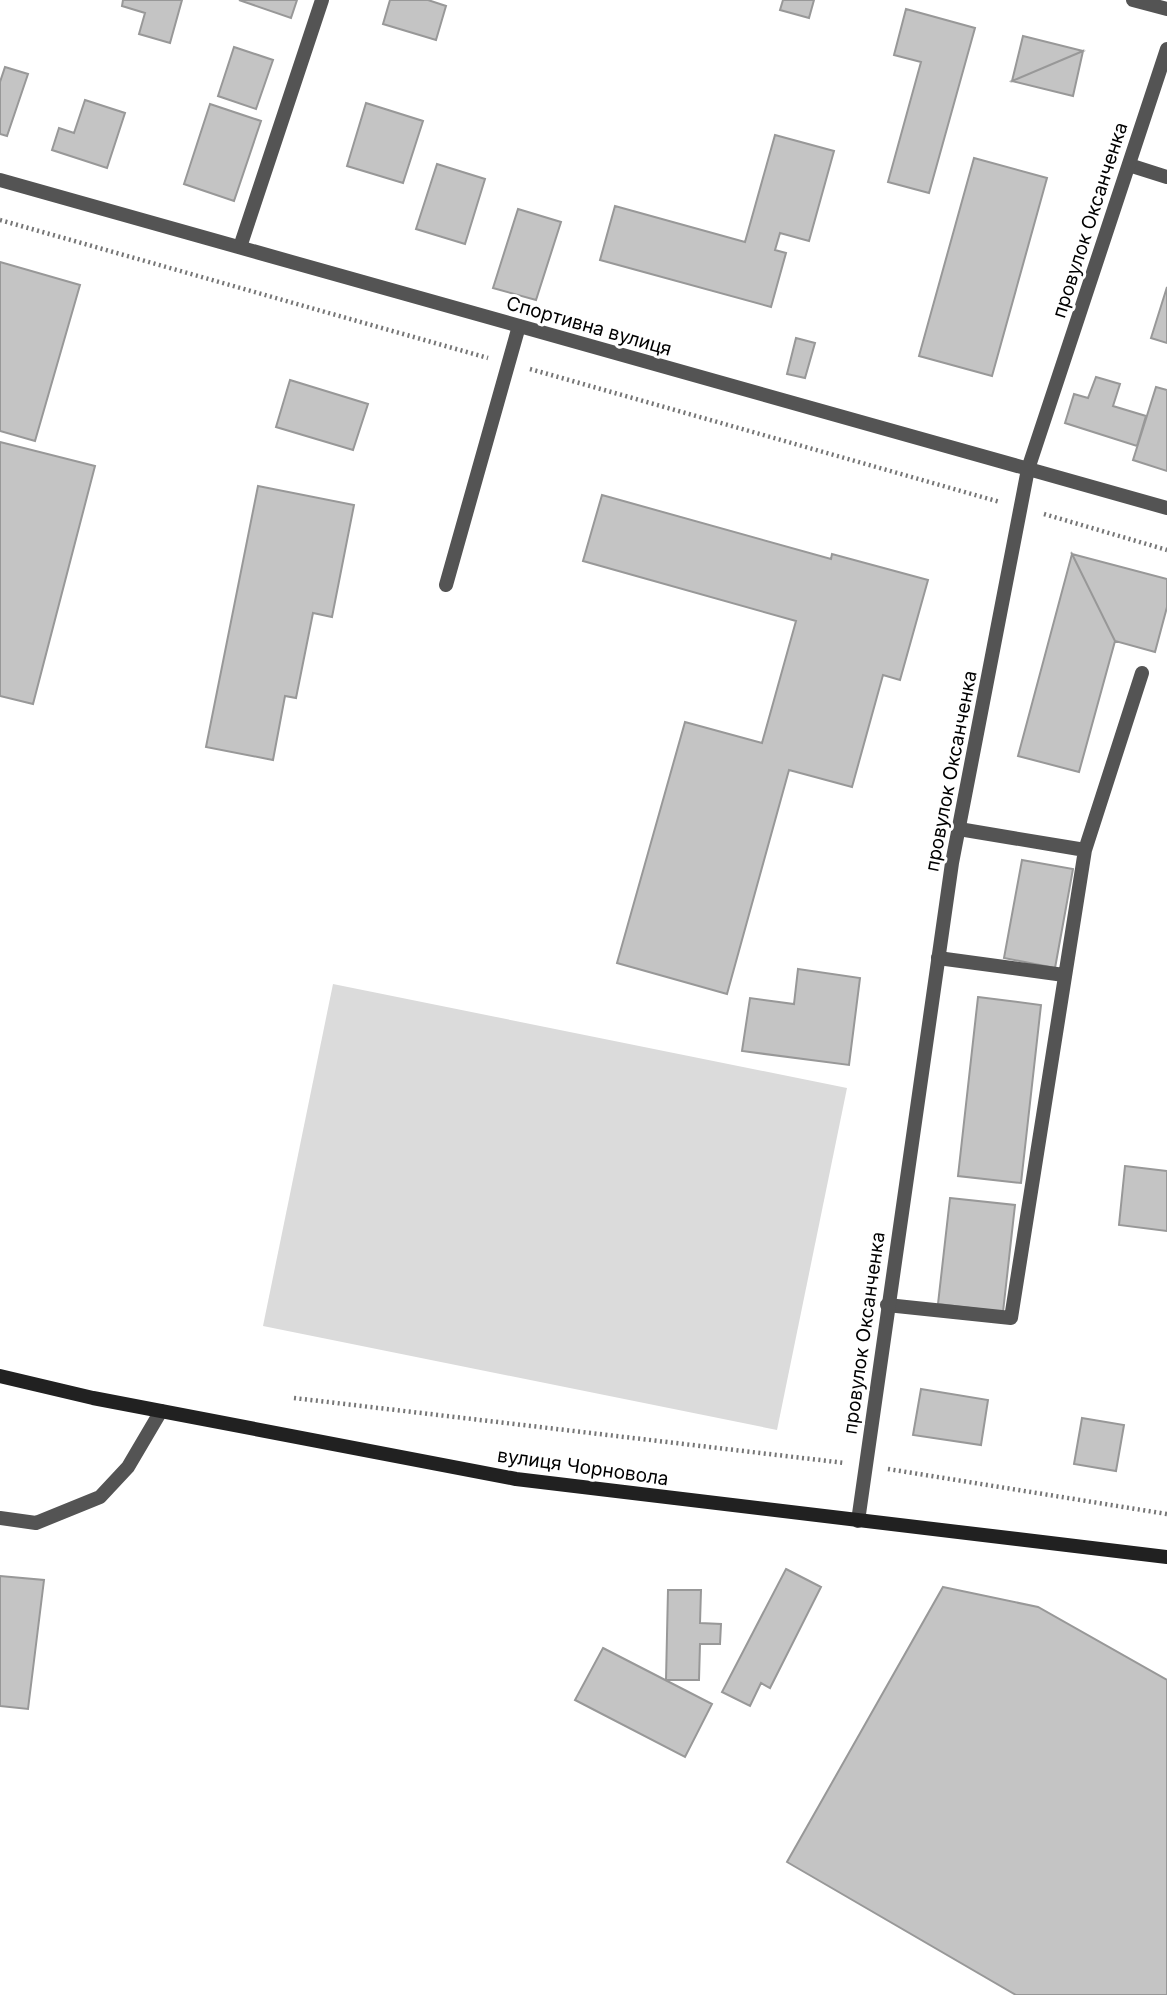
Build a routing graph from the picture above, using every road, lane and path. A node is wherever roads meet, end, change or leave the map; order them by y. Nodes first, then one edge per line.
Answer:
1 (322, 0) edge
2 (1133, 0) edge
3 (1167, 9) edge
4 (1167, 49) edge
5 (1129, 165) junction
6 (1167, 177) edge
7 (0, 180) edge
8 (240, 247) junction
9 (519, 326) junction
10 (1028, 469) junction
11 (1167, 508) edge
12 (1044, 514) dead end
13 (1167, 550) edge
14 (446, 585) dead end
15 (1142, 673) dead end
16 (960, 829) junction
17 (1085, 850) junction
18 (939, 958) junction
19 (1064, 975) junction
20 (887, 1305) junction
21 (0, 1376) edge
22 (294, 1398) dead end
23 (161, 1411) junction
24 (866, 1466) junction
25 (1167, 1514) edge
26 (0, 1518) edge
27 (858, 1521) junction
28 (1167, 1557) edge

1 - 8 street
2 - 3 street
4 - 5 street, провулок Оксанченка
5 - 6 street
5 - 10 street, провулок Оксанченка
7 - 8 street, Спортивна вулиця
8 - 9 street, Спортивна вулиця
9 - 10 street, Спортивна вулиця
9 - 14 street
10 - 11 street, Спортивна вулиця
10 - 16 street, провулок Оксанченка
12 - 13 path
15 - 17 street
16 - 17 street
16 - 18 street, провулок Оксанченка
17 - 19 street
18 - 19 street
18 - 20 street, провулок Оксанченка
19 - 20 street
20 - 24 street, провулок Оксанченка
21 - 23 street, вулиця Чорновола
22 - 24 path
23 - 26 street
23 - 27 street, вулиця Чорновола
24 - 25 path
24 - 27 street, провулок Оксанченка
27 - 28 street, вулиця Чорновола

